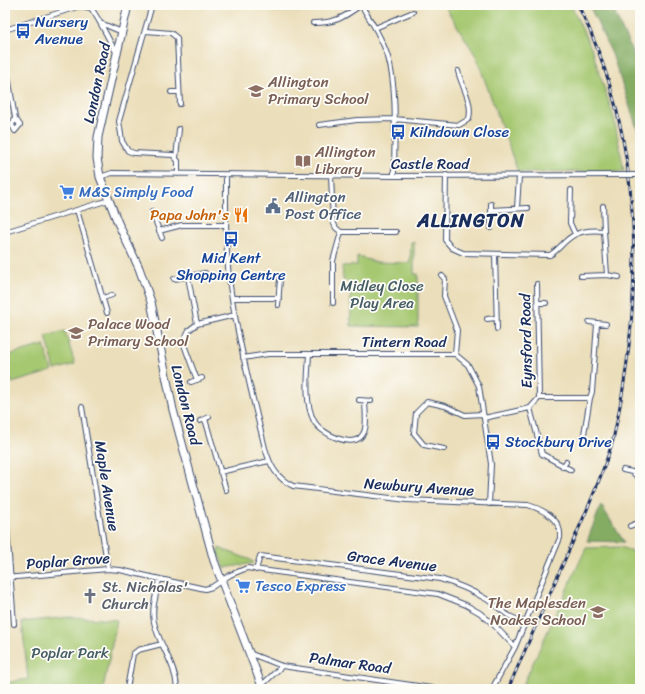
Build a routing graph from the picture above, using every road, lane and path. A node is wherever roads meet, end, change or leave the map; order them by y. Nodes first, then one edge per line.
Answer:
1 (80, 5) edge
2 (128, 5) edge
3 (152, 5) edge
4 (361, 5) edge
5 (413, 12) dead end
6 (313, 23) dead end
7 (102, 24) junction
8 (375, 28) junction
9 (5, 30) edge
10 (146, 31) junction
11 (122, 32) junction
12 (116, 52) junction
13 (5, 58) edge
14 (458, 70) dead end
15 (171, 92) dead end
16 (178, 92) junction
17 (180, 104) dead end
18 (15, 118) dead end
19 (394, 119) junction
20 (318, 125) dead end
21 (179, 129) dead end
22 (176, 158) junction
23 (178, 174) junction
24 (226, 175) junction
25 (332, 175) junction
26 (446, 175) junction
27 (640, 175) edge
28 (394, 176) junction
29 (519, 176) junction
30 (100, 177) junction
31 (571, 190) dead end
32 (109, 200) junction
33 (491, 204) dead end
34 (602, 206) dead end
35 (518, 208) junction
36 (528, 208) dead end
37 (77, 210) junction
38 (491, 210) junction
39 (152, 212) dead end
40 (225, 225) junction
41 (490, 228) dead end
42 (159, 231) junction
43 (604, 231) junction
44 (5, 232) edge
45 (341, 232) junction
46 (396, 232) dead end
47 (574, 234) junction
48 (162, 238) dead end
49 (529, 250) dead end
50 (495, 254) junction
51 (529, 255) junction
52 (205, 273) dead end
53 (607, 275) junction
54 (442, 276) dead end
55 (581, 276) dead end
56 (188, 277) junction
57 (619, 277) dead end
58 (174, 279) dead end
59 (280, 279) dead end
60 (537, 284) dead end
61 (112, 295) dead end
62 (102, 298) junction
63 (232, 298) junction
64 (279, 298) junction
65 (333, 303) dead end
66 (538, 303) junction
67 (546, 303) dead end
68 (278, 306) dead end
69 (107, 312) dead end
70 (235, 315) junction
71 (496, 318) junction
72 (487, 319) dead end
73 (589, 322) dead end
74 (197, 324) junction
75 (597, 324) junction
76 (606, 324) dead end
77 (497, 329) dead end
78 (309, 354) junction
79 (455, 354) junction
80 (243, 358) junction
81 (202, 378) dead end
82 (197, 380) junction
83 (191, 382) dead end
84 (539, 398) junction
85 (590, 398) junction
86 (359, 400) dead end
87 (365, 401) junction
88 (371, 401) dead end
89 (82, 407) dead end
90 (530, 408) junction
91 (484, 416) junction
92 (200, 421) dead end
93 (583, 440) dead end
94 (444, 449) dead end
95 (269, 460) junction
96 (566, 462) dead end
97 (563, 467) junction
98 (570, 470) dead end
99 (623, 470) dead end
100 (220, 472) junction
101 (640, 479) edge
102 (226, 490) dead end
103 (5, 501) edge
104 (489, 504) junction
105 (640, 523) edge
106 (630, 526) dead end
107 (108, 569) junction
108 (256, 570) junction
109 (7, 578) edge
110 (159, 579) junction
111 (220, 581) junction
112 (526, 622) junction
113 (14, 624) dead end
114 (162, 644) junction
115 (515, 647) junction
116 (249, 652) junction
117 (282, 666) junction
118 (262, 687) edge
119 (127, 689) edge
120 (176, 689) edge
121 (438, 689) edge
122 (492, 689) edge

1 - 7 street
1 - 9 street
2 - 11 main road, London Road
3 - 10 street
4 - 6 street
4 - 8 street
5 - 8 street
7 - 11 street
7 - 12 street
8 - 19 street
10 - 16 street
10 - 22 street
11 - 12 main road, London Road
12 - 30 main road, London Road
13 - 18 street
14 - 19 street
15 - 16 street
16 - 17 street
19 - 20 street
19 - 28 street
21 - 22 street
22 - 23 street
23 - 24 street, Castle Road
23 - 30 street, Castle Road
24 - 25 street, Castle Road
24 - 40 street, Newbury Avenue
25 - 28 street, Castle Road
25 - 45 street
26 - 28 street, Castle Road
26 - 29 street, Castle Road
26 - 50 street
27 - 29 street, Castle Road, bridge
29 - 35 street
30 - 32 main road, London Road
31 - 47 street
32 - 37 street
32 - 111 main road, London Road
33 - 38 street
34 - 43 street
35 - 36 street
35 - 38 street
37 - 44 street
37 - 62 street
38 - 41 street
39 - 42 street
40 - 42 street
40 - 63 street, Newbury Avenue
42 - 48 street
43 - 47 street
43 - 53 street
45 - 46 street
45 - 65 street
47 - 51 street
49 - 51 street
50 - 51 street
50 - 71 street
52 - 56 street
53 - 55 street
53 - 57 street
54 - 79 street
56 - 58 street
56 - 74 street
59 - 64 street
60 - 66 street, Eynsford Road
61 - 62 street
62 - 69 street
63 - 64 street
63 - 70 street, Newbury Avenue
64 - 68 street
66 - 67 street
66 - 84 street, Eynsford Road
70 - 74 street
70 - 80 street, Newbury Avenue
71 - 72 street
71 - 77 street
73 - 75 street
74 - 82 street
75 - 76 street
75 - 85 street
78 - 79 street, Tintern Road
78 - 80 street, Tintern Road
78 - 87 street
79 - 91 street, Tintern Road
80 - 95 street, Newbury Avenue
81 - 82 street
82 - 83 street
84 - 85 street
84 - 90 street
85 - 93 street
86 - 87 street
87 - 88 street
89 - 107 street, Maple Avenue
90 - 91 street
90 - 97 street
91 - 94 street
91 - 104 street, Tintern Road
92 - 100 street
95 - 100 street
95 - 104 street, Newbury Avenue
96 - 97 street
97 - 98 street
99 - 101 street
100 - 102 street
103 - 109 street
104 - 112 street, Newbury Avenue
105 - 106 street
107 - 109 street, Poplar Grove
107 - 110 street, Poplar Grove
108 - 111 street, Grace Avenue
108 - 112 street, Grace Avenue
108 - 115 street, Grace Avenue
109 - 113 street, Poplar Grove
110 - 111 street, Poplar Grove
110 - 114 street
111 - 116 main road, London Road
112 - 115 street
114 - 119 street
114 - 120 street
115 - 122 street
116 - 117 street, Palmar Road
116 - 118 main road, London Road
117 - 118 street
117 - 121 street, Palmar Road

